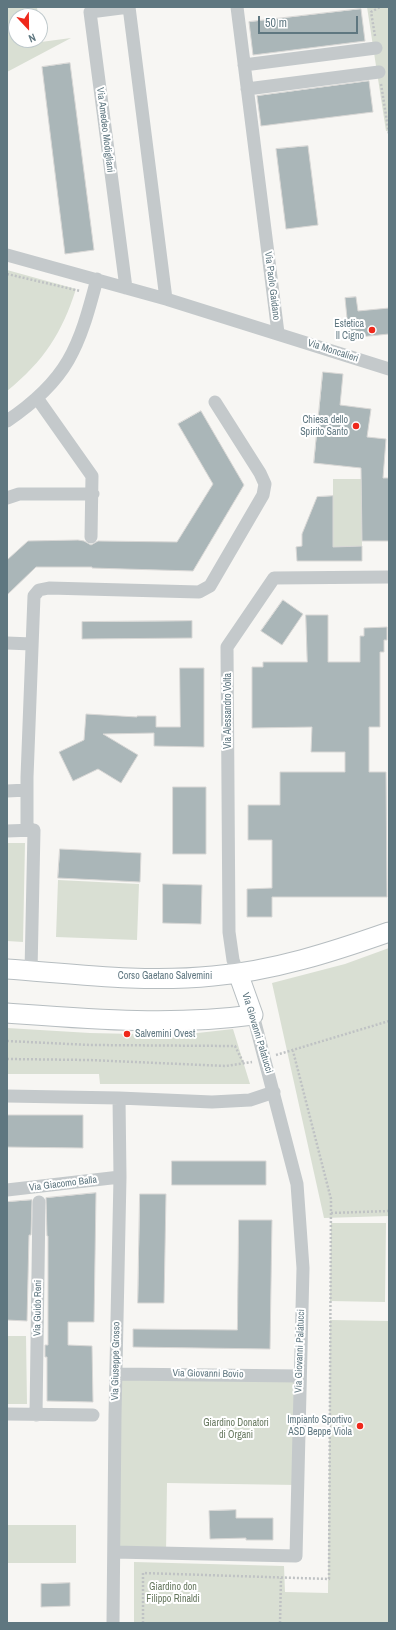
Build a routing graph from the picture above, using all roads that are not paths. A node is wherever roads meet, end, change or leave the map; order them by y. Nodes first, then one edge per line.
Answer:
1 (129, 7) edge
2 (237, 7) edge
3 (376, 48) dead end
4 (244, 65) junction
5 (379, 72) dead end
6 (247, 89) junction
7 (7, 255) edge
8 (97, 279) junction
9 (126, 288) junction
10 (166, 299) junction
11 (278, 333) junction
12 (389, 369) edge
13 (37, 398) junction
14 (215, 402) dead end
15 (7, 420) edge
16 (93, 494) junction
17 (7, 498) edge
18 (91, 537) dead end
19 (389, 577) edge
20 (7, 643) edge
21 (32, 644) junction
22 (27, 790) junction
23 (7, 791) edge
24 (27, 830) junction
25 (7, 831) edge
26 (389, 932) edge
27 (7, 969) edge
28 (31, 970) junction
29 (238, 973) junction
30 (7, 1013) edge
31 (254, 1015) junction
32 (274, 1092) junction
33 (7, 1096) edge
34 (119, 1098) junction
35 (120, 1177) junction
36 (7, 1190) edge
37 (39, 1202) dead end
38 (116, 1374) junction
39 (300, 1376) junction
40 (7, 1414) edge
41 (36, 1414) junction
42 (93, 1415) dead end
43 (114, 1552) junction
44 (113, 1623) edge

1 - 9 street, Via Amedeo Modigliani
1 - 10 street, Via Amedeo Modigliani
2 - 4 street, Via Paolo Gaidano
3 - 4 street
4 - 6 street, Via Paolo Gaidano
5 - 6 street
6 - 11 street, Via Paolo Gaidano
7 - 8 street, Via Paolo Gaidano
8 - 9 street, Via Paolo Gaidano
8 - 13 street
9 - 10 street, Via Paolo Gaidano
10 - 11 street, Via Paolo Gaidano
11 - 12 street, Via Moncalieri
13 - 15 street
13 - 16 street
14 - 21 street
16 - 17 street
16 - 18 street
19 - 29 street, Via Alessandro Volta
20 - 21 street
21 - 22 street
22 - 23 street
22 - 24 street
24 - 25 street
24 - 28 street
26 - 29 street, Corso Gaetano Salvemini
27 - 28 street, Corso Gaetano Salvemini
28 - 29 street, Corso Gaetano Salvemini
29 - 31 street, Via Giovanni Palatucci
30 - 31 street
31 - 32 street, Via Giovanni Palatucci
32 - 34 street
32 - 39 street, Via Giovanni Palatucci
33 - 34 street
34 - 35 street, Via Giuseppe Grosso
35 - 36 street, Via Giacomo Balla
35 - 38 street, Via Giuseppe Grosso
37 - 41 street, Via Guido Reni
38 - 39 street, Via Giovanni Bovio
38 - 43 street, Via Giuseppe Grosso
39 - 43 street, Via Giovanni Palatucci
40 - 41 street
41 - 42 street
43 - 44 street, Via Giuseppe Grosso

